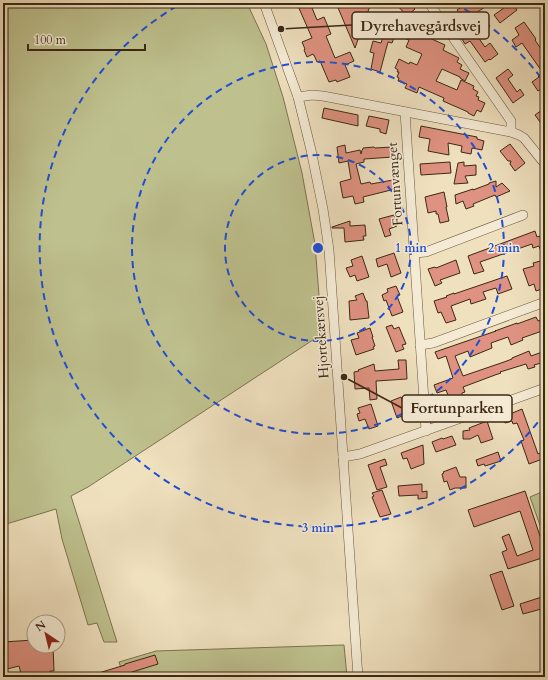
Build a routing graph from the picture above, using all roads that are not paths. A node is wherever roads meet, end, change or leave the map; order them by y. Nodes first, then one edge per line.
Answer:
1 (264, 3) edge
2 (429, 3) edge
3 (298, 97) junction
4 (405, 112) junction
5 (511, 132) junction
6 (545, 164) edge
7 (523, 215) dead end
8 (414, 254) junction
9 (545, 302) edge
10 (420, 345) junction
11 (545, 388) edge
12 (426, 431) junction
13 (343, 457) junction
14 (358, 677) edge

1 - 3 street, Hjortekærsvej
2 - 5 street
3 - 4 street
3 - 13 street, Hjortekærsvej
4 - 5 street
4 - 8 street, Fortunvænget
5 - 6 street
7 - 8 street
8 - 10 street, Fortunvænget
9 - 10 street
10 - 12 street, Fortunvænget
11 - 12 street
12 - 13 street
13 - 14 street, Hjortekærsvej

